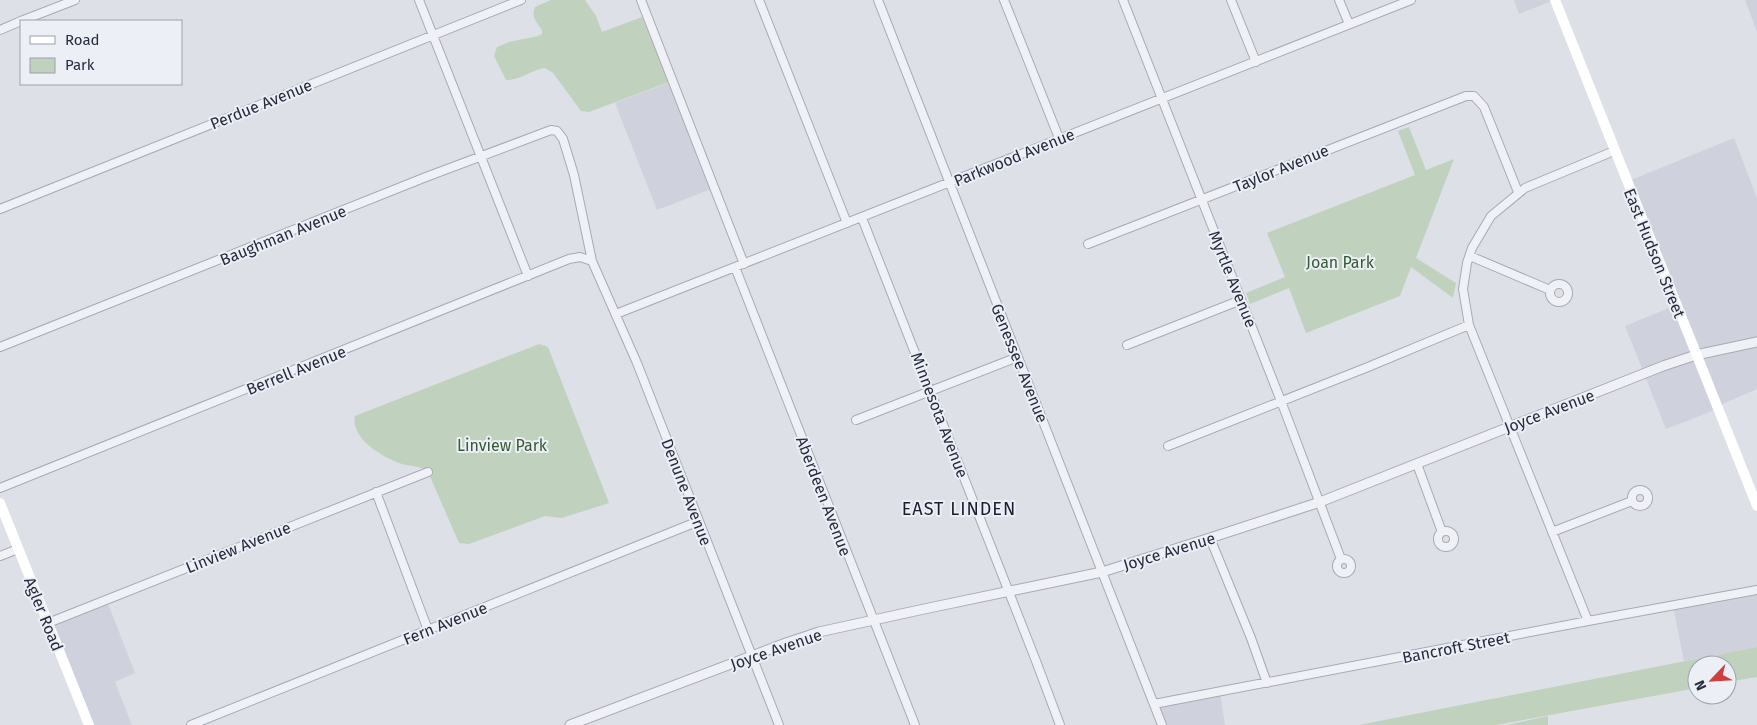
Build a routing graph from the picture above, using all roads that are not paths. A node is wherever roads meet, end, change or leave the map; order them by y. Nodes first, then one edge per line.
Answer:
1 (49, 0) edge
2 (75, 0) edge
3 (419, 0) edge
4 (521, 0) edge
5 (641, 0) edge
6 (759, 0) edge
7 (878, 0) edge
8 (1004, 0) edge
9 (1123, 0) edge
10 (1231, 0) edge
11 (1338, 0) edge
12 (1411, 0) edge
13 (1555, 0) edge
14 (52, 9) junction
15 (24, 20) edge
16 (20, 21) edge
17 (1348, 24) junction
18 (0, 30) edge
19 (433, 36) junction
20 (1256, 62) junction
21 (1162, 98) junction
22 (1059, 138) junction
23 (563, 139) joint
24 (1614, 151) junction
25 (481, 157) junction
26 (950, 183) junction
27 (1518, 192) junction
28 (1202, 200) junction
29 (0, 209) edge
30 (862, 218) junction
31 (847, 223) junction
32 (1088, 244) dead end
33 (1470, 256) junction
34 (592, 261) junction
35 (744, 264) junction
36 (735, 267) junction
37 (528, 276) junction
38 (1550, 290) dead end
39 (1241, 300) junction
40 (616, 314) junction
41 (1469, 325) junction
42 (1757, 342) edge
43 (1127, 346) dead end
44 (0, 347) edge
45 (1696, 355) junction
46 (1018, 358) junction
47 (930, 391) junction
48 (1281, 401) junction
49 (856, 420) dead end
50 (1510, 427) junction
51 (1168, 446) dead end
52 (1417, 464) junction
53 (428, 472) dead end
54 (0, 488) edge
55 (376, 492) junction
56 (1632, 500) dead end
57 (1320, 502) junction
58 (0, 503) edge
59 (1757, 506) edge
60 (698, 521) junction
61 (1442, 532) dead end
62 (1552, 532) junction
63 (1210, 538) junction
64 (18, 549) junction
65 (0, 556) edge
66 (1341, 558) dead end
67 (1102, 572) junction
68 (1757, 590) edge
69 (1008, 592) junction
70 (874, 620) junction
71 (1588, 621) junction
72 (48, 623) junction
73 (428, 630) junction
74 (752, 656) junction
75 (1267, 683) junction
76 (1154, 704) junction
77 (89, 725) edge
78 (191, 725) edge
79 (570, 725) edge
80 (779, 725) edge
81 (915, 725) edge
82 (1060, 725) edge
83 (1162, 725) edge

1 - 14 street
2 - 14 street
3 - 19 street
4 - 19 street, Perdue Avenue
5 - 35 street
6 - 31 street
7 - 26 street, Genessee Avenue
8 - 22 street
9 - 21 street, Myrtle Avenue
10 - 20 street
11 - 17 street
12 - 17 street, Parkwood Avenue
13 - 24 main road, East Hudson Street
14 - 15 street
16 - 18 street
17 - 20 street, Parkwood Avenue
19 - 25 street
19 - 29 street, Perdue Avenue
20 - 21 street, Parkwood Avenue
21 - 22 street, Parkwood Avenue
21 - 28 street, Myrtle Avenue
22 - 26 street, Parkwood Avenue
23 - 25 street, Baughman Avenue
23 - 34 street, Denune Avenue
24 - 27 street
24 - 45 main road, East Hudson Street
25 - 37 street
25 - 44 street, Baughman Avenue
26 - 30 street, Parkwood Avenue
26 - 46 street, Genessee Avenue
27 - 28 street, Taylor Avenue
27 - 33 street
28 - 32 street, Taylor Avenue
28 - 39 street, Myrtle Avenue
30 - 31 street, Parkwood Avenue
30 - 47 street, Minnesota Avenue
31 - 35 street, Parkwood Avenue
33 - 38 street
33 - 41 street
34 - 37 street, Berrell Avenue
34 - 40 street, Denune Avenue
35 - 36 street, Parkwood Avenue
36 - 40 street, Parkwood Avenue
36 - 70 street, Aberdeen Avenue
37 - 54 street, Berrell Avenue
39 - 43 street
39 - 48 street, Myrtle Avenue
40 - 60 street, Denune Avenue
41 - 48 street
41 - 50 street
42 - 45 street, Joyce Avenue
45 - 50 street, Joyce Avenue
45 - 59 main road, East Hudson Street
46 - 47 street
46 - 67 street, Genessee Avenue
47 - 49 street
47 - 69 street, Minnesota Avenue
48 - 51 street
48 - 57 street, Myrtle Avenue
50 - 52 street, Joyce Avenue
50 - 62 street
52 - 57 street, Joyce Avenue
52 - 61 street
53 - 55 street, Linview Avenue
55 - 72 street, Linview Avenue
55 - 73 street
56 - 62 street
57 - 63 street, Joyce Avenue
57 - 66 street, Myrtle Avenue
58 - 64 main road, Agler Road
60 - 73 street, Fern Avenue
60 - 74 street, Denune Avenue
62 - 71 street
63 - 67 street, Joyce Avenue
63 - 75 street
64 - 65 street
64 - 72 main road, Agler Road
67 - 69 street, Joyce Avenue
67 - 76 street, Genessee Avenue
68 - 71 street, Bancroft Street
69 - 70 street, Joyce Avenue
69 - 82 street, Minnesota Avenue
70 - 74 street, Joyce Avenue
70 - 81 street, Aberdeen Avenue
71 - 75 street, Bancroft Street
72 - 77 main road, Agler Road
73 - 78 street, Fern Avenue
74 - 79 street, Joyce Avenue
74 - 80 street, Denune Avenue
75 - 76 street, Bancroft Street
76 - 83 street, Genessee Avenue

